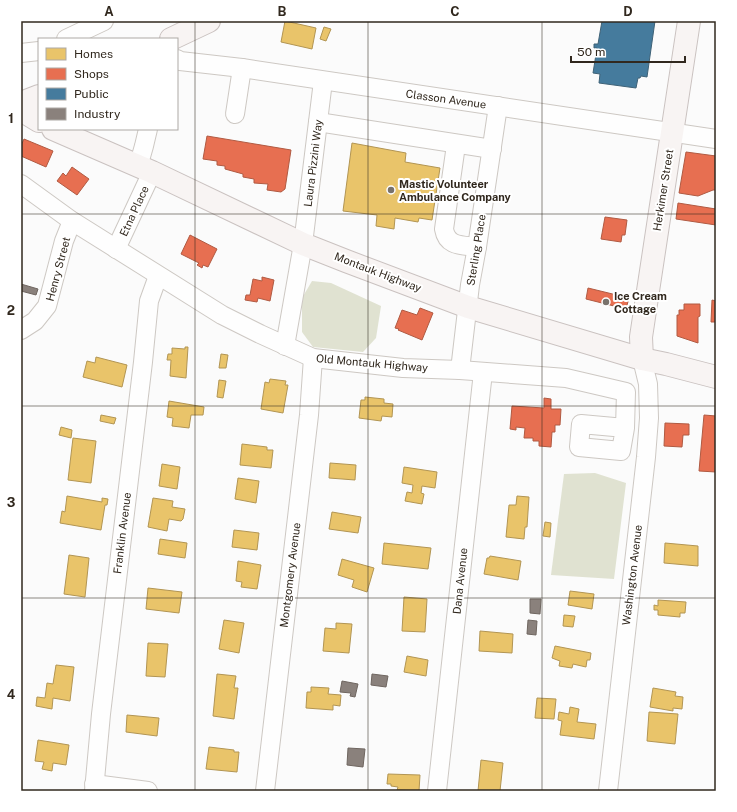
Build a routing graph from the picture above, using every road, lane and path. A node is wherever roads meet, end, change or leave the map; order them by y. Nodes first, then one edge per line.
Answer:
1 (104, 21) edge
2 (206, 21) edge
3 (689, 21) edge
4 (68, 38) edge
5 (173, 38) edge
6 (38, 51) edge
7 (21, 53) edge
8 (178, 60) edge
9 (242, 68) junction
10 (323, 81) junction
11 (38, 96) edge
12 (21, 103) edge
13 (498, 106) junction
14 (21, 110) edge
15 (235, 114) dead end
16 (38, 120) edge
17 (318, 122) junction
18 (56, 130) edge
19 (148, 130) edge
20 (672, 132) junction
21 (716, 139) edge
22 (456, 144) junction
23 (492, 150) junction
24 (145, 170) junction
25 (21, 184) edge
26 (72, 221) junction
27 (303, 244) junction
28 (477, 247) junction
29 (116, 249) junction
30 (158, 276) junction
31 (468, 307) junction
32 (21, 330) edge
33 (285, 346) junction
34 (313, 358) junction
35 (642, 359) junction
36 (460, 370) junction
37 (483, 372) junction
38 (716, 377) edge
39 (625, 428) dead end
40 (94, 788) edge
41 (148, 791) edge
42 (265, 791) edge
43 (437, 791) edge
44 (608, 791) edge

1 - 4 street
2 - 5 main road
3 - 20 main road, Herkimer Street
6 - 7 street
8 - 9 street, Classon Avenue
9 - 10 street, Classon Avenue
9 - 15 street
10 - 13 street, Classon Avenue
10 - 17 street, Laura Pizzini Way
11 - 12 main road
13 - 20 street, Classon Avenue
13 - 23 street, Sterling Place
14 - 16 main road
17 - 22 street
17 - 27 street, Laura Pizzini Way
18 - 24 main road, Montauk Highway
19 - 24 street, Etna Place
20 - 21 street, Classon Avenue
20 - 35 main road, Herkimer Street
22 - 23 street
22 - 28 street
23 - 28 street, Sterling Place
24 - 27 main road, Montauk Highway
24 - 29 street, Etna Place
25 - 26 street, Old Montauk Highway
26 - 29 street, Old Montauk Highway
26 - 32 street, Henry Street
27 - 31 main road, Montauk Highway
27 - 33 street
28 - 31 street, Sterling Place
29 - 30 street, Old Montauk Highway
30 - 33 street, Old Montauk Highway
30 - 40 street, Franklin Avenue
31 - 35 main road, Montauk Highway
31 - 36 street, Sterling Place
33 - 34 street, Old Montauk Highway
34 - 36 street, Old Montauk Highway
34 - 42 street, Montgomery Avenue
35 - 38 main road, Montauk Highway
35 - 44 street, Washington Avenue
36 - 37 street, Old Montauk Highway
37 - 39 street, Old Montauk Highway
37 - 43 street, Dana Avenue
40 - 41 street

